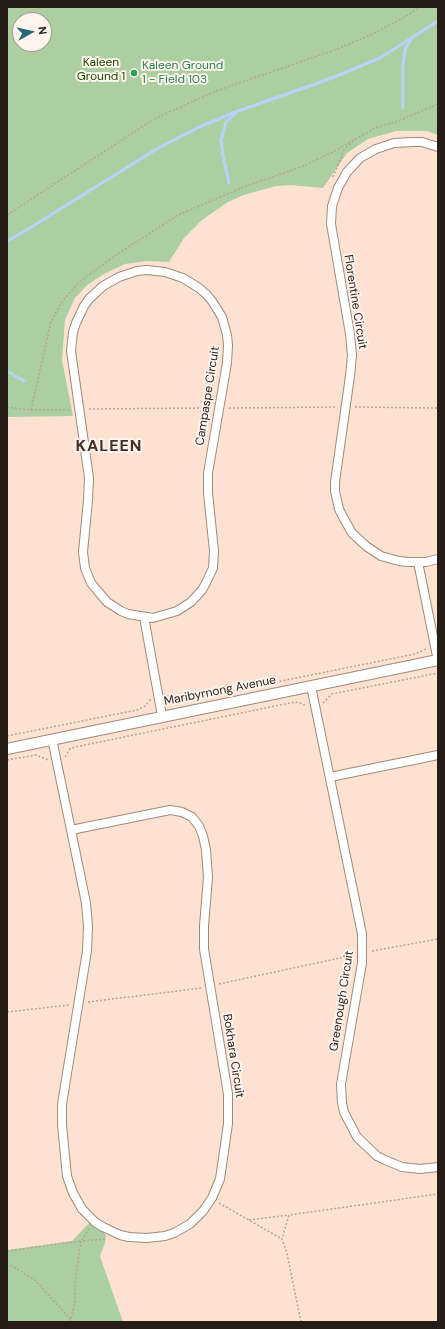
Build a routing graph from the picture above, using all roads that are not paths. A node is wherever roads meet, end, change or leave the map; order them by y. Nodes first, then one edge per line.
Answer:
1 (438, 147) edge
2 (438, 558) edge
3 (418, 562) junction
4 (144, 617) junction
5 (438, 660) edge
6 (311, 686) junction
7 (162, 716) junction
8 (52, 739) junction
9 (7, 749) edge
10 (438, 755) edge
11 (330, 777) junction
12 (71, 830) junction
13 (438, 1167) edge

1 - 3 street, Florentine Circuit
2 - 3 street, Florentine Circuit
3 - 5 street
4 - 4 street, Campaspe Circuit
4 - 7 street
5 - 6 street, Maribyrnong Avenue
6 - 7 street, Maribyrnong Avenue
6 - 11 street, Greenough Circuit
7 - 8 street, Maribyrnong Avenue
8 - 9 street, Maribyrnong Avenue
8 - 12 street, Bokhara Circuit
10 - 11 street
11 - 13 street, Greenough Circuit
12 - 12 street, Bokhara Circuit

